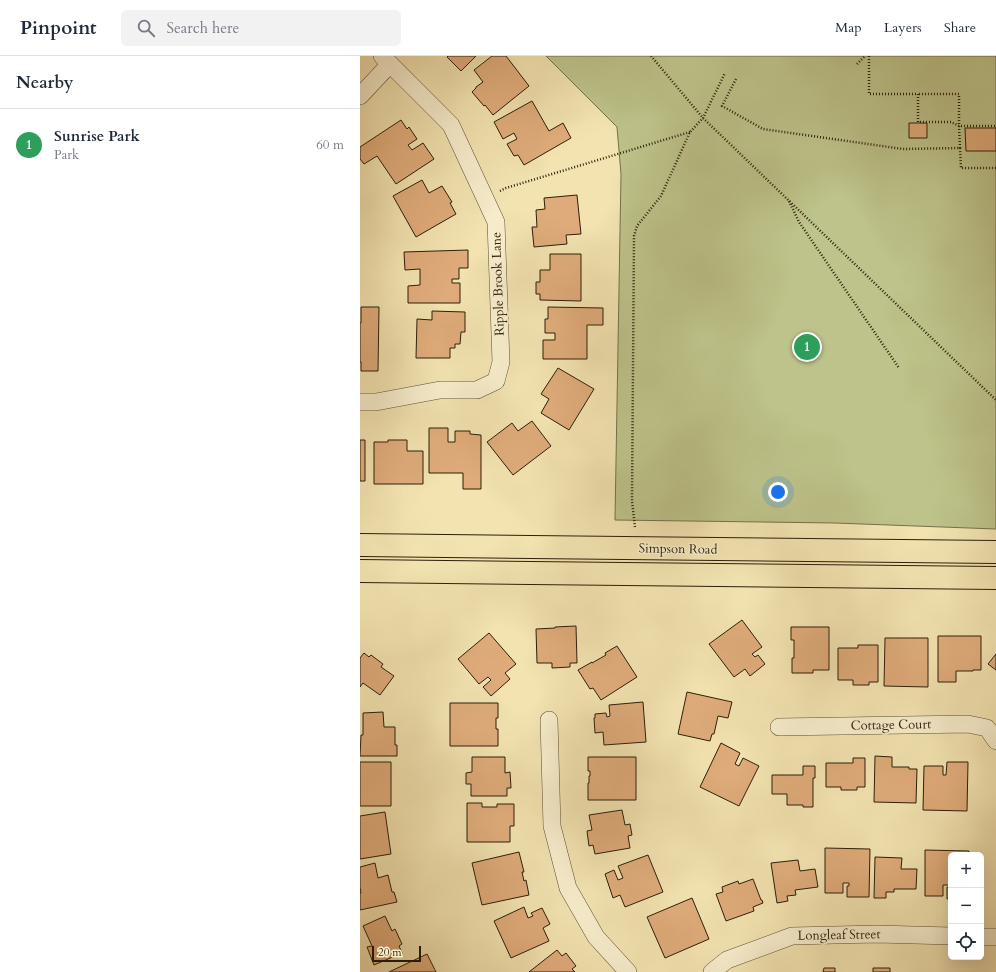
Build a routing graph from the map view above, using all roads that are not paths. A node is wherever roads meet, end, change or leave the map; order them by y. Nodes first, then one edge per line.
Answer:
1 (386, 60) edge
2 (360, 96) edge
3 (360, 402) edge
4 (360, 545) edge
5 (996, 552) edge
6 (360, 571) edge
7 (996, 578) edge
8 (549, 720) dead end
9 (779, 726) dead end
10 (996, 741) edge
11 (948, 936) edge
12 (984, 937) edge
13 (996, 937) edge
14 (628, 972) edge
15 (712, 972) edge

1 - 2 street
1 - 3 street, Ripple Brook Lane
4 - 5 main road, Simpson Road
6 - 7 main road, Simpson Road
8 - 14 street
9 - 10 street, Cottage Court
11 - 15 street, Longleaf Street
12 - 13 street

